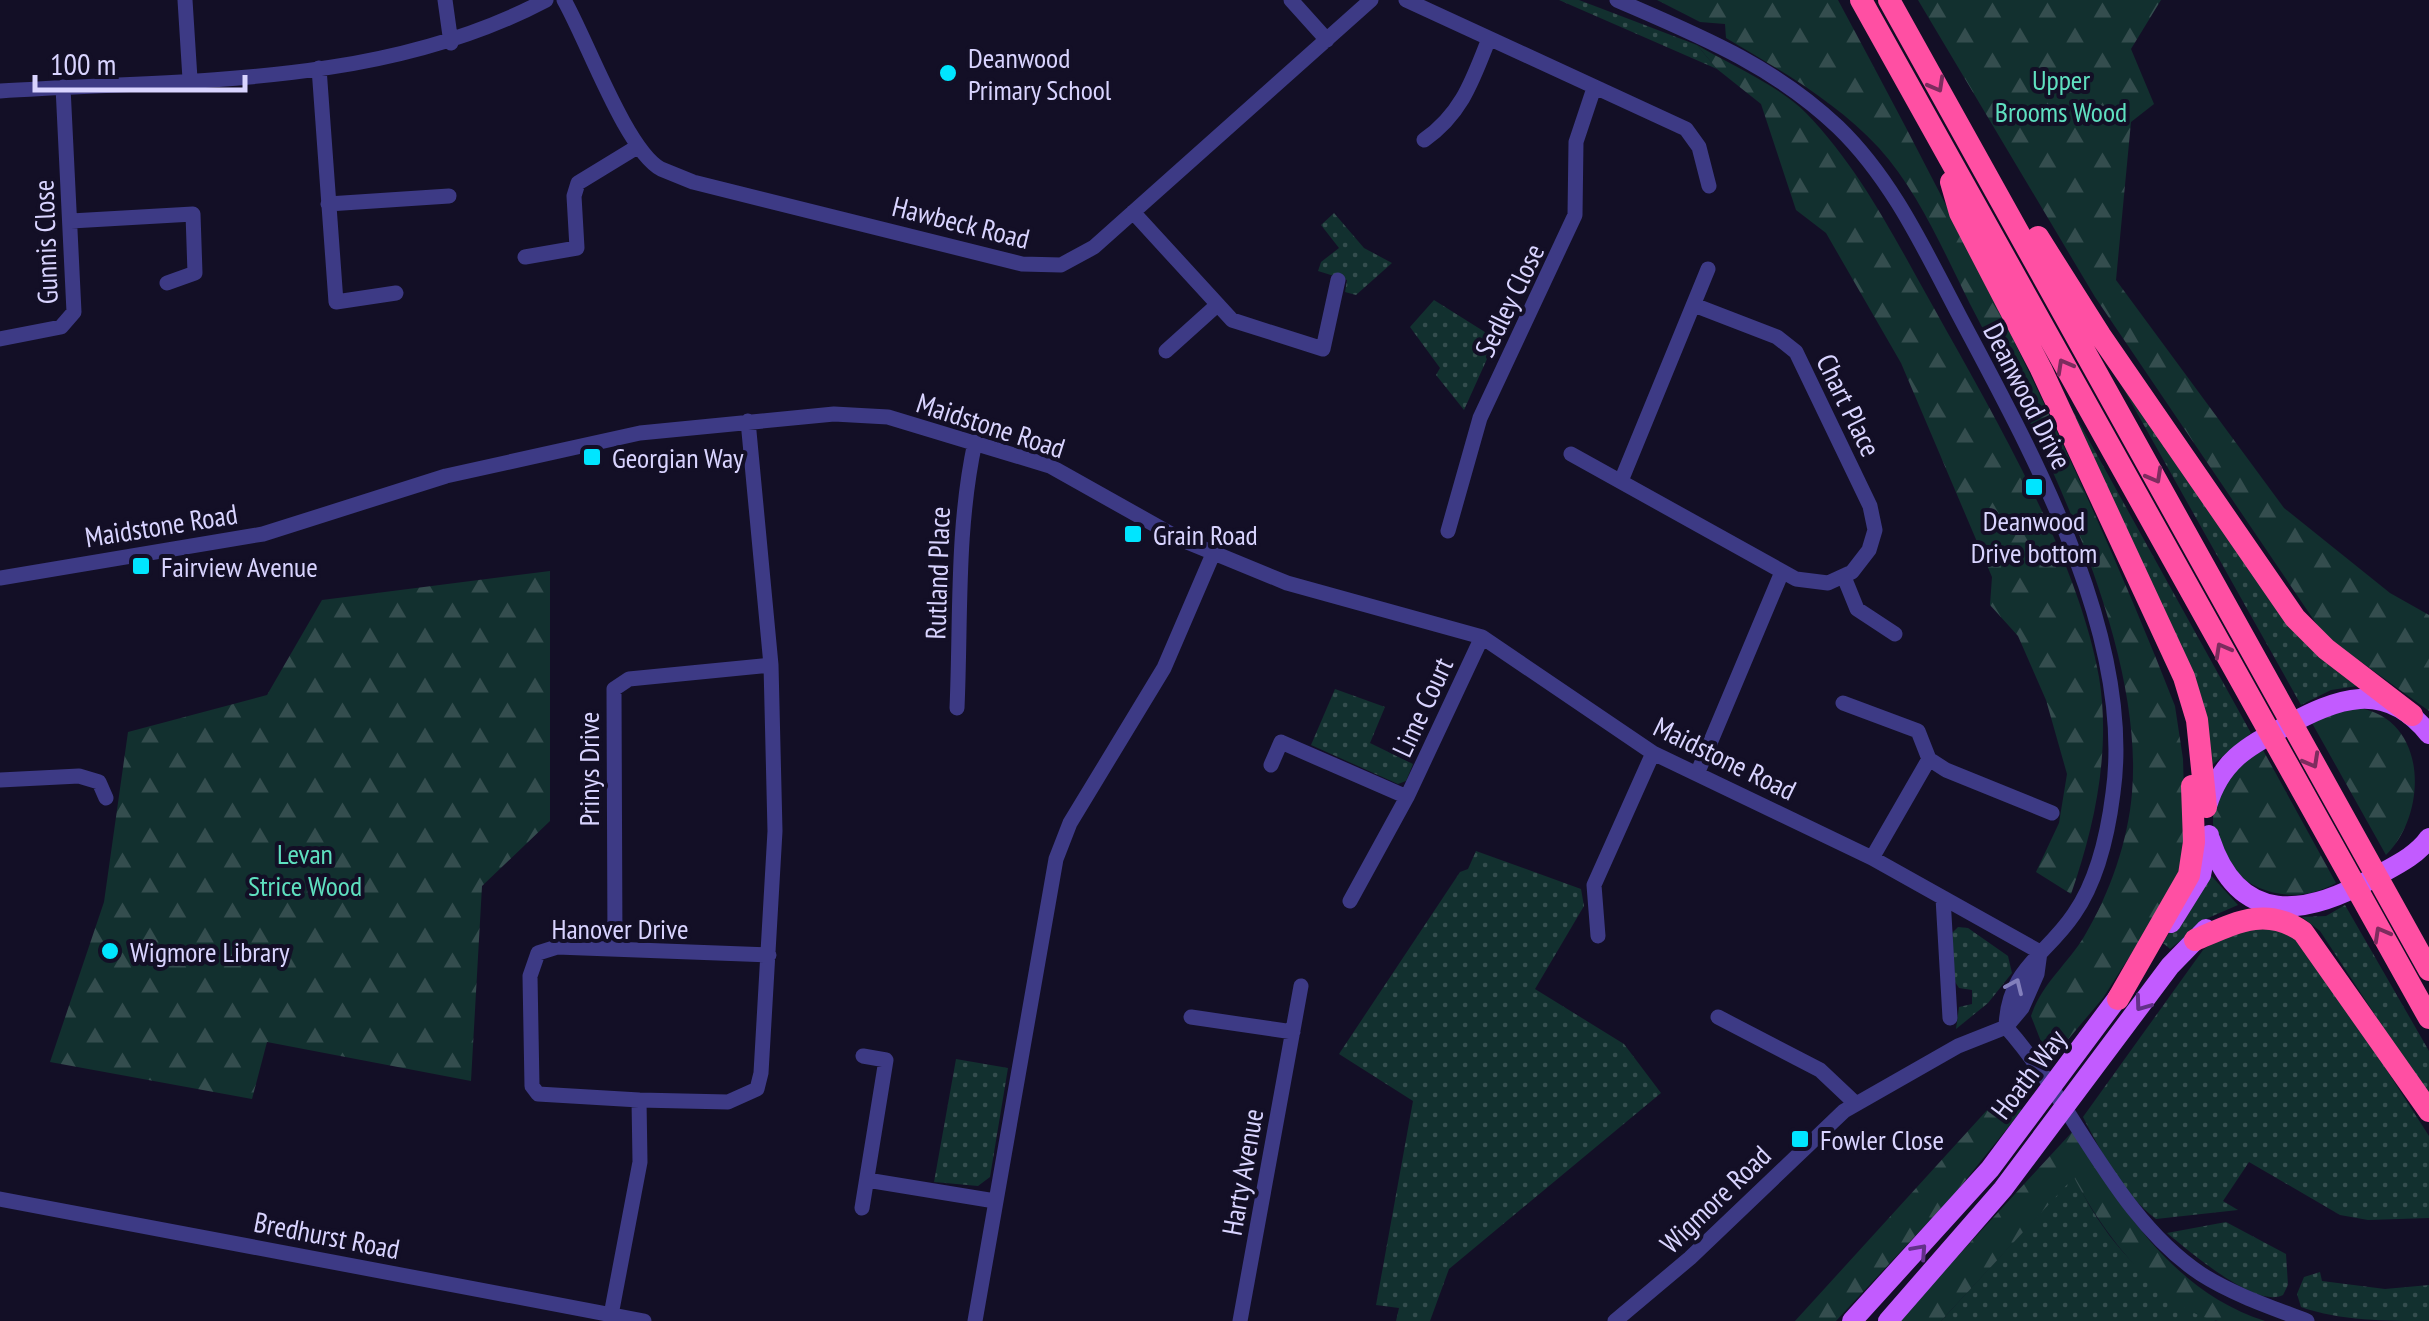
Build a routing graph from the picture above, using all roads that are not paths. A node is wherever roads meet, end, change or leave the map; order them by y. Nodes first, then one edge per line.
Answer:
1 (185, 0) edge
2 (444, 0) edge
3 (546, 0) edge
4 (564, 0) edge
5 (1292, 0) edge
6 (1372, 0) edge
7 (1406, 0) edge
8 (1617, 0) edge
9 (1861, 0) edge
10 (1890, 0) edge
11 (1326, 40) junction
12 (1488, 41) junction
13 (450, 43) junction
14 (319, 68) junction
15 (190, 78) junction
16 (63, 87) junction
17 (1594, 88) junction
18 (0, 91) edge
19 (1936, 136) junction
20 (1424, 140) dead end
21 (637, 146) junction
22 (1988, 177) junction
23 (1709, 186) dead end
24 (449, 196) dead end
25 (328, 204) junction
26 (1134, 212) junction
27 (71, 220) junction
28 (525, 257) dead end
29 (1708, 269) dead end
30 (1338, 280) dead end
31 (167, 284) dead end
32 (396, 293) dead end
33 (1694, 304) junction
34 (1216, 306) junction
35 (0, 339) edge
36 (1166, 351) dead end
37 (748, 420) junction
38 (975, 442) junction
39 (1571, 454) dead end
40 (1622, 481) junction
41 (1448, 531) dead end
42 (1213, 554) junction
43 (1782, 572) junction
44 (0, 578) edge
45 (1844, 578) junction
46 (2159, 622) junction
47 (1895, 634) dead end
48 (1482, 637) junction
49 (770, 665) junction
50 (1844, 703) dead end
51 (957, 708) dead end
52 (2412, 715) junction
53 (2429, 734) edge
54 (1654, 753) junction
55 (1929, 759) junction
56 (1271, 765) dead end
57 (1697, 774) junction
58 (0, 780) edge
59 (1407, 797) junction
60 (106, 798) dead end
61 (2206, 807) junction
62 (2052, 813) dead end
63 (2208, 835) junction
64 (2429, 838) edge
65 (1872, 858) junction
66 (1944, 898) junction
67 (1350, 902) dead end
68 (2275, 907) junction
69 (1598, 936) dead end
70 (2195, 940) junction
71 (615, 949) junction
72 (2040, 952) junction
73 (769, 955) junction
74 (2330, 965) junction
75 (2429, 970) edge
76 (1301, 986) dead end
77 (1968, 998) dead end
78 (2118, 998) junction
79 (1948, 999) junction
80 (1191, 1016) dead end
81 (1718, 1016) dead end
82 (1950, 1018) dead end
83 (2429, 1018) edge
84 (2006, 1026) junction
85 (1293, 1032) junction
86 (863, 1056) dead end
87 (639, 1100) junction
88 (1855, 1104) junction
89 (2429, 1111) edge
90 (867, 1180) junction
91 (0, 1199) edge
92 (995, 1201) junction
93 (862, 1208) dead end
94 (611, 1315) junction
95 (644, 1321) edge
96 (975, 1321) edge
97 (1240, 1321) edge
98 (1615, 1321) edge
99 (1852, 1321) edge
100 (1888, 1321) edge
101 (2308, 1321) edge

1 - 15 street
2 - 13 street
3 - 13 street
4 - 21 street, Hawbeck Road
5 - 11 street
6 - 11 street, Hawbeck Road
7 - 12 street
8 - 72 street, Deanwood Drive
9 - 19 highway
10 -> 22 highway
11 - 26 street, Hawbeck Road
12 - 17 street
12 - 20 street
13 - 14 street
14 - 15 street
14 - 25 street
15 - 16 street
16 - 18 street
16 - 27 street, Gunnis Close
17 - 23 street
17 - 41 street, Sedley Close
19 - 46 highway
83 -> 19 highway
21 - 26 street, Hawbeck Road
21 - 28 street
22 - 52 highway
22 -> 75 highway
24 - 25 street
25 - 32 street
26 - 34 street
27 - 31 street
27 - 35 street, Gunnis Close
29 - 33 street
30 - 34 street
33 - 40 street
33 - 45 street, Chart Place
34 - 36 street
37 - 38 street, Maidstone Road
37 - 44 street, Maidstone Road
37 - 49 street
38 - 42 street, Maidstone Road
38 - 51 street, Rutland Place
39 - 40 street
40 - 43 street
42 - 48 street, Maidstone Road
42 - 92 street
43 - 45 street
43 - 57 street
45 - 47 street
46 - 61 highway
46 - 78 highway
48 - 54 street, Maidstone Road
48 - 59 street, Lime Court
49 - 71 street, Prinys Drive
49 - 73 street
50 - 55 street
52 - 53 main road
52 - 61 main road
54 - 57 street, Maidstone Road
54 - 69 street
55 - 62 street
55 - 65 street
56 - 59 street, Lime Court
57 - 65 street, Maidstone Road
58 - 60 street
59 - 67 street, Lime Court
61 - 63 main road
63 - 68 main road
63 - 78 main road, Hoath Way
64 - 68 main road, Hoath Way
65 - 66 street, Maidstone Road
66 - 72 street, Maidstone Road
66 - 79 street
68 - 70 main road, Hoath Way
68 - 74 highway
70 - 74 highway
70 -> 100 main road, Hoath Way
71 - 73 street, Hanover Drive
71 - 87 street, Hanover Drive
72 - 84 street, Deanwood Drive
73 - 87 street
74 - 89 highway
76 - 85 street, Harty Avenue
77 - 79 street
99 -> 78 main road, Hoath Way
79 - 82 street
80 - 85 street
81 - 88 street
84 - 88 street, Wigmore Road
84 - 101 street
85 - 97 street, Harty Avenue
86 - 90 street
87 - 94 street
88 - 98 street, Wigmore Road
90 - 92 street
90 - 93 street
91 - 94 street, Bredhurst Road
92 - 96 street
94 - 95 street, Bredhurst Road

